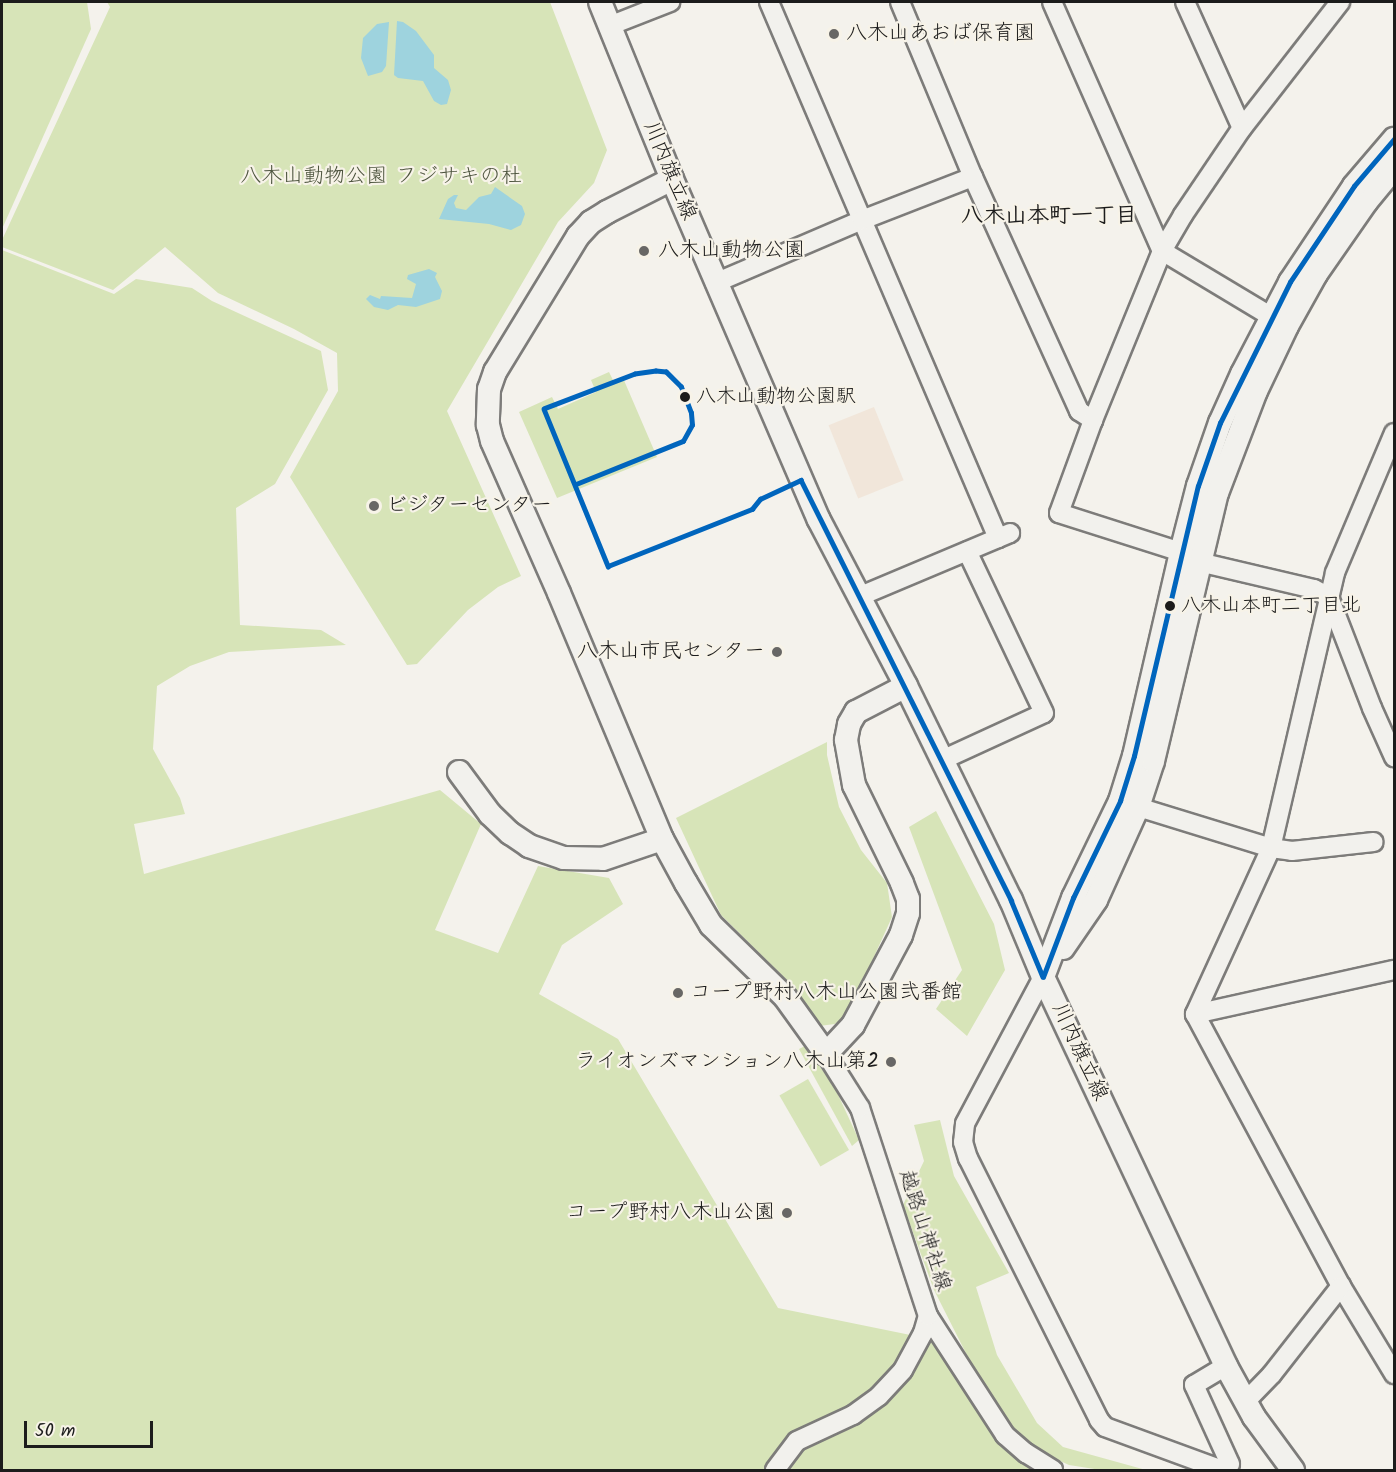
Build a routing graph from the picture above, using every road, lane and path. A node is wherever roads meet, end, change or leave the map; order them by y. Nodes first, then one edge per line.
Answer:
1 (600, 2) edge
2 (670, 2) edge
3 (769, 2) edge
4 (900, 2) edge
5 (1052, 2) edge
6 (1185, 2) edge
7 (1338, 2) edge
8 (609, 26) junction
9 (1242, 128) junction
10 (1395, 139) edge
11 (1395, 168) edge
12 (973, 177) junction
13 (672, 179) junction
14 (862, 220) junction
15 (1162, 251) junction
16 (715, 283) junction
17 (1272, 317) junction
18 (1093, 420) junction
19 (1395, 433) edge
20 (967, 551) junction
21 (1190, 557) junction
22 (858, 597) junction
23 (1329, 597) junction
24 (906, 686) junction
25 (1395, 756) edge
26 (942, 760) junction
27 (459, 772) dead end
28 (1138, 807) junction
29 (662, 839) junction
30 (1374, 842) dead end
31 (1271, 848) junction
32 (1395, 970) edge
33 (1043, 977) junction
34 (1195, 1014) junction
35 (826, 1054) junction
36 (1341, 1286) junction
37 (928, 1316) junction
38 (1227, 1366) junction
39 (1395, 1374) edge
40 (1246, 1401) junction
41 (775, 1470) edge
42 (1053, 1470) edge
43 (1293, 1470) edge

1 - 8 street, 川内旗立線
2 - 8 street
3 - 14 street
4 - 12 street
5 - 15 street
6 - 9 street
7 - 9 street
8 - 13 street, 川内旗立線
9 - 15 street
10 - 17 street
11 - 21 street
12 - 14 street
12 - 18 street
13 - 16 street, 川内旗立線
13 - 29 street
14 - 16 street
14 - 20 street
15 - 17 street
15 - 18 street
16 - 22 street, 川内旗立線
17 - 21 street
18 - 21 street
19 - 23 street
20 - 22 street
20 - 26 street
21 - 23 street
21 - 28 street
21 - 33 street
22 - 24 street, 川内旗立線
23 - 25 street
23 - 31 street
24 - 26 street, 川内旗立線
24 - 35 street
26 - 33 street, 川内旗立線
27 - 29 street
28 - 31 street
28 - 33 street
29 - 35 street
30 - 31 street
31 - 34 street
32 - 34 street
33 - 38 street, 川内旗立線
33 - 38 street
34 - 36 street
35 - 37 street, 越路山神社線
36 - 39 street
36 - 40 street
37 - 41 street, 越路山神社線
37 - 42 street
38 - 40 street, 川内旗立線
40 - 43 street, 川内旗立線

